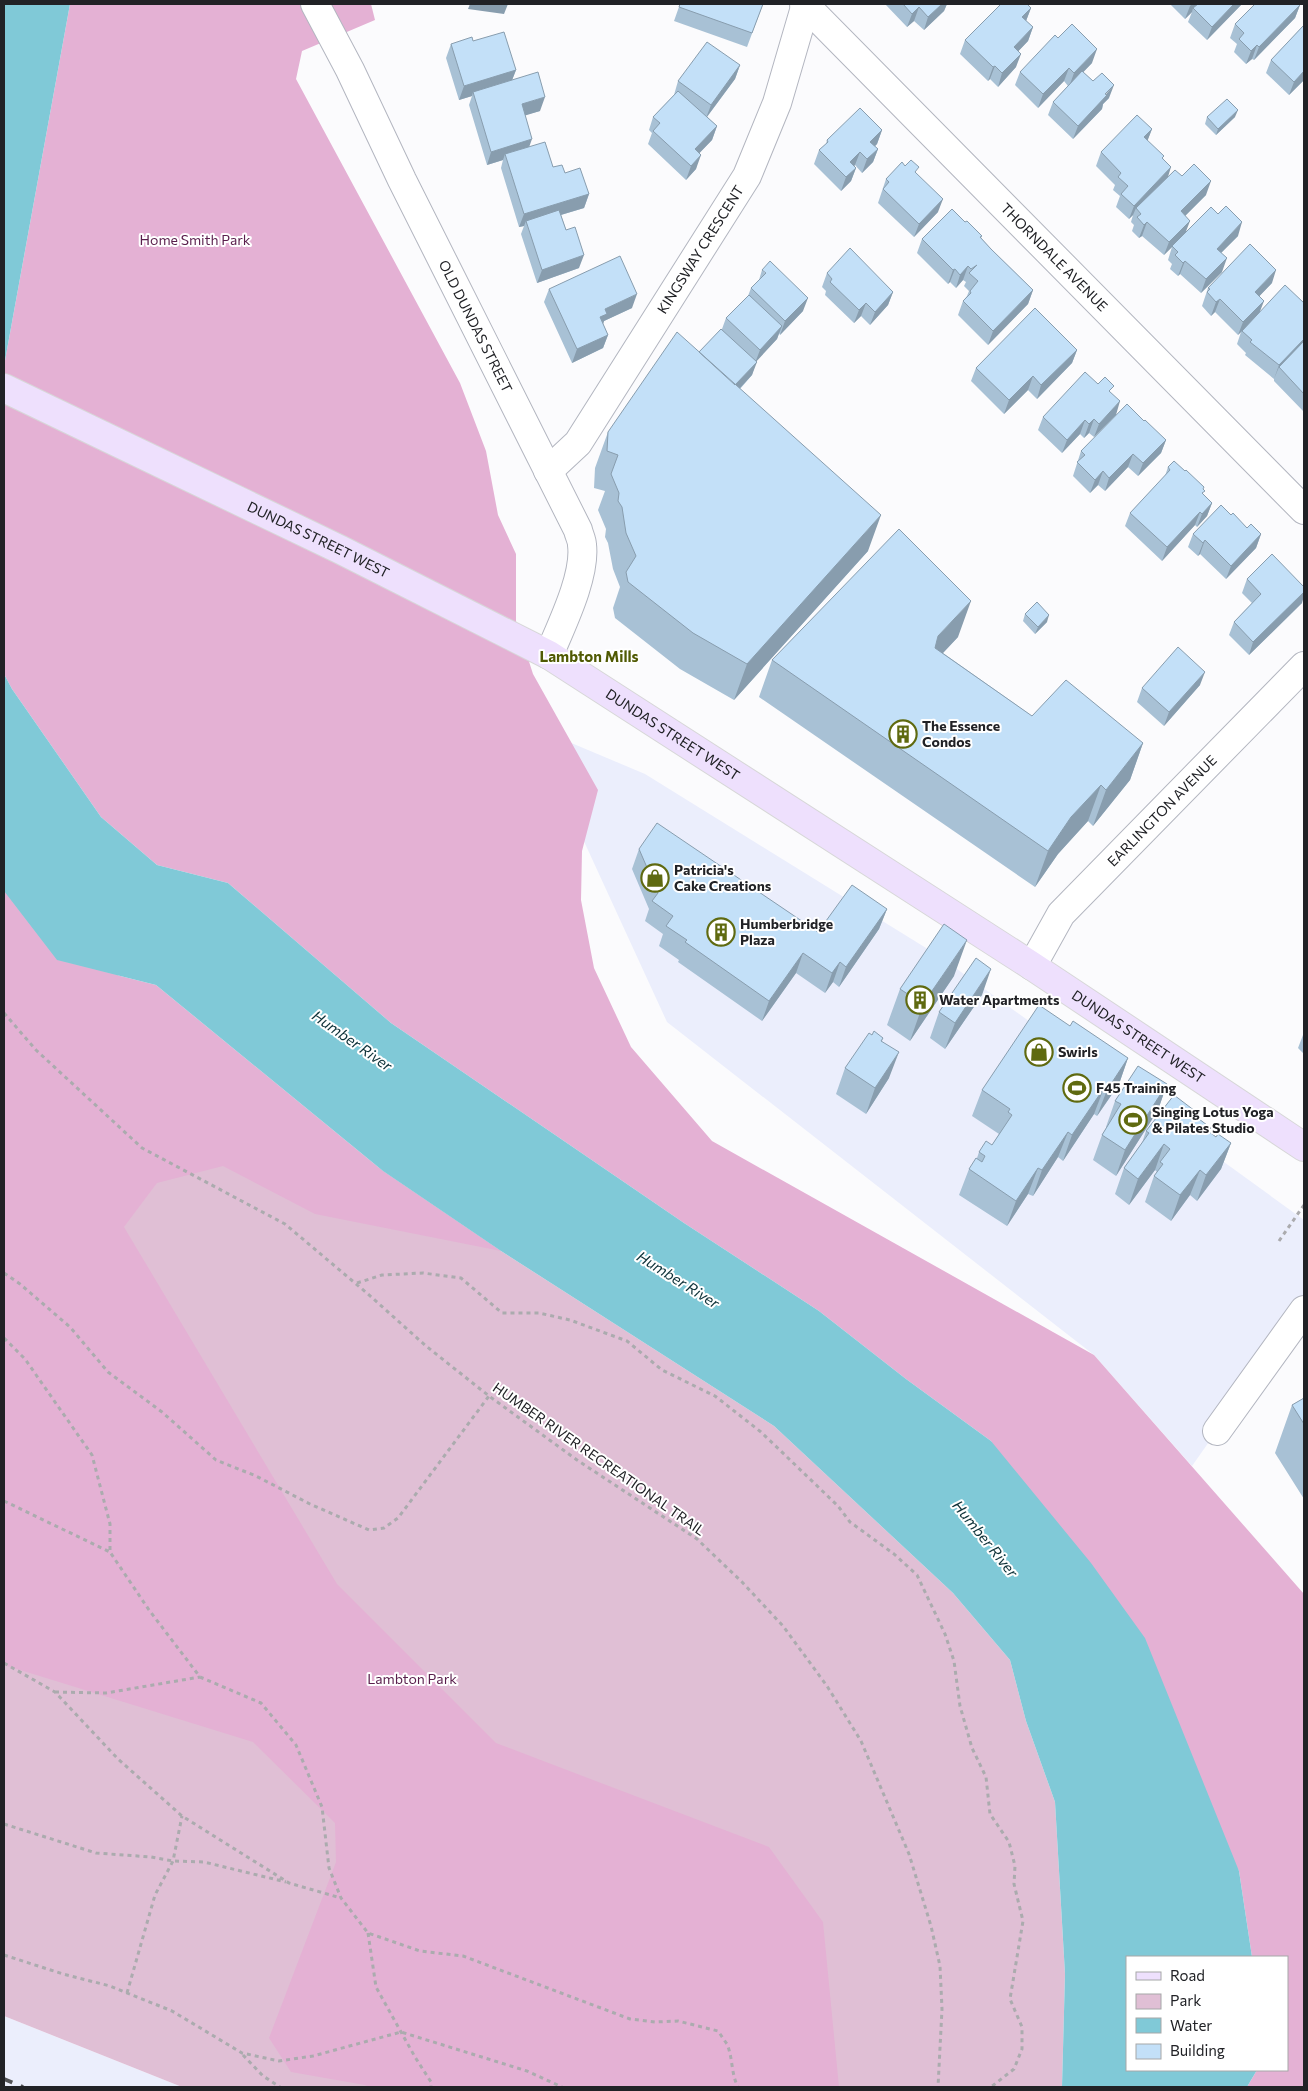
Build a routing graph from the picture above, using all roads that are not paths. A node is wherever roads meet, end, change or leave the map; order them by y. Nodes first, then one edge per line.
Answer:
1 (315, 4) edge
2 (805, 4) edge
3 (4, 388) edge
4 (548, 471) junction
5 (1304, 510) edge
6 (549, 655) junction
7 (1304, 666) edge
8 (1032, 966) junction
9 (1304, 1147) edge
10 (1304, 1310) edge
11 (1217, 1431) dead end

1 - 4 street, OLD DUNDAS STREET
2 - 4 street, KINGSWAY CRESCENT
2 - 5 street, THORNDALE AVENUE
3 - 6 main road, DUNDAS STREET WEST
4 - 6 street, OLD DUNDAS STREET
6 - 8 main road, DUNDAS STREET WEST
7 - 8 street, EARLINGTON AVENUE
8 - 9 main road, DUNDAS STREET WEST
10 - 11 street

